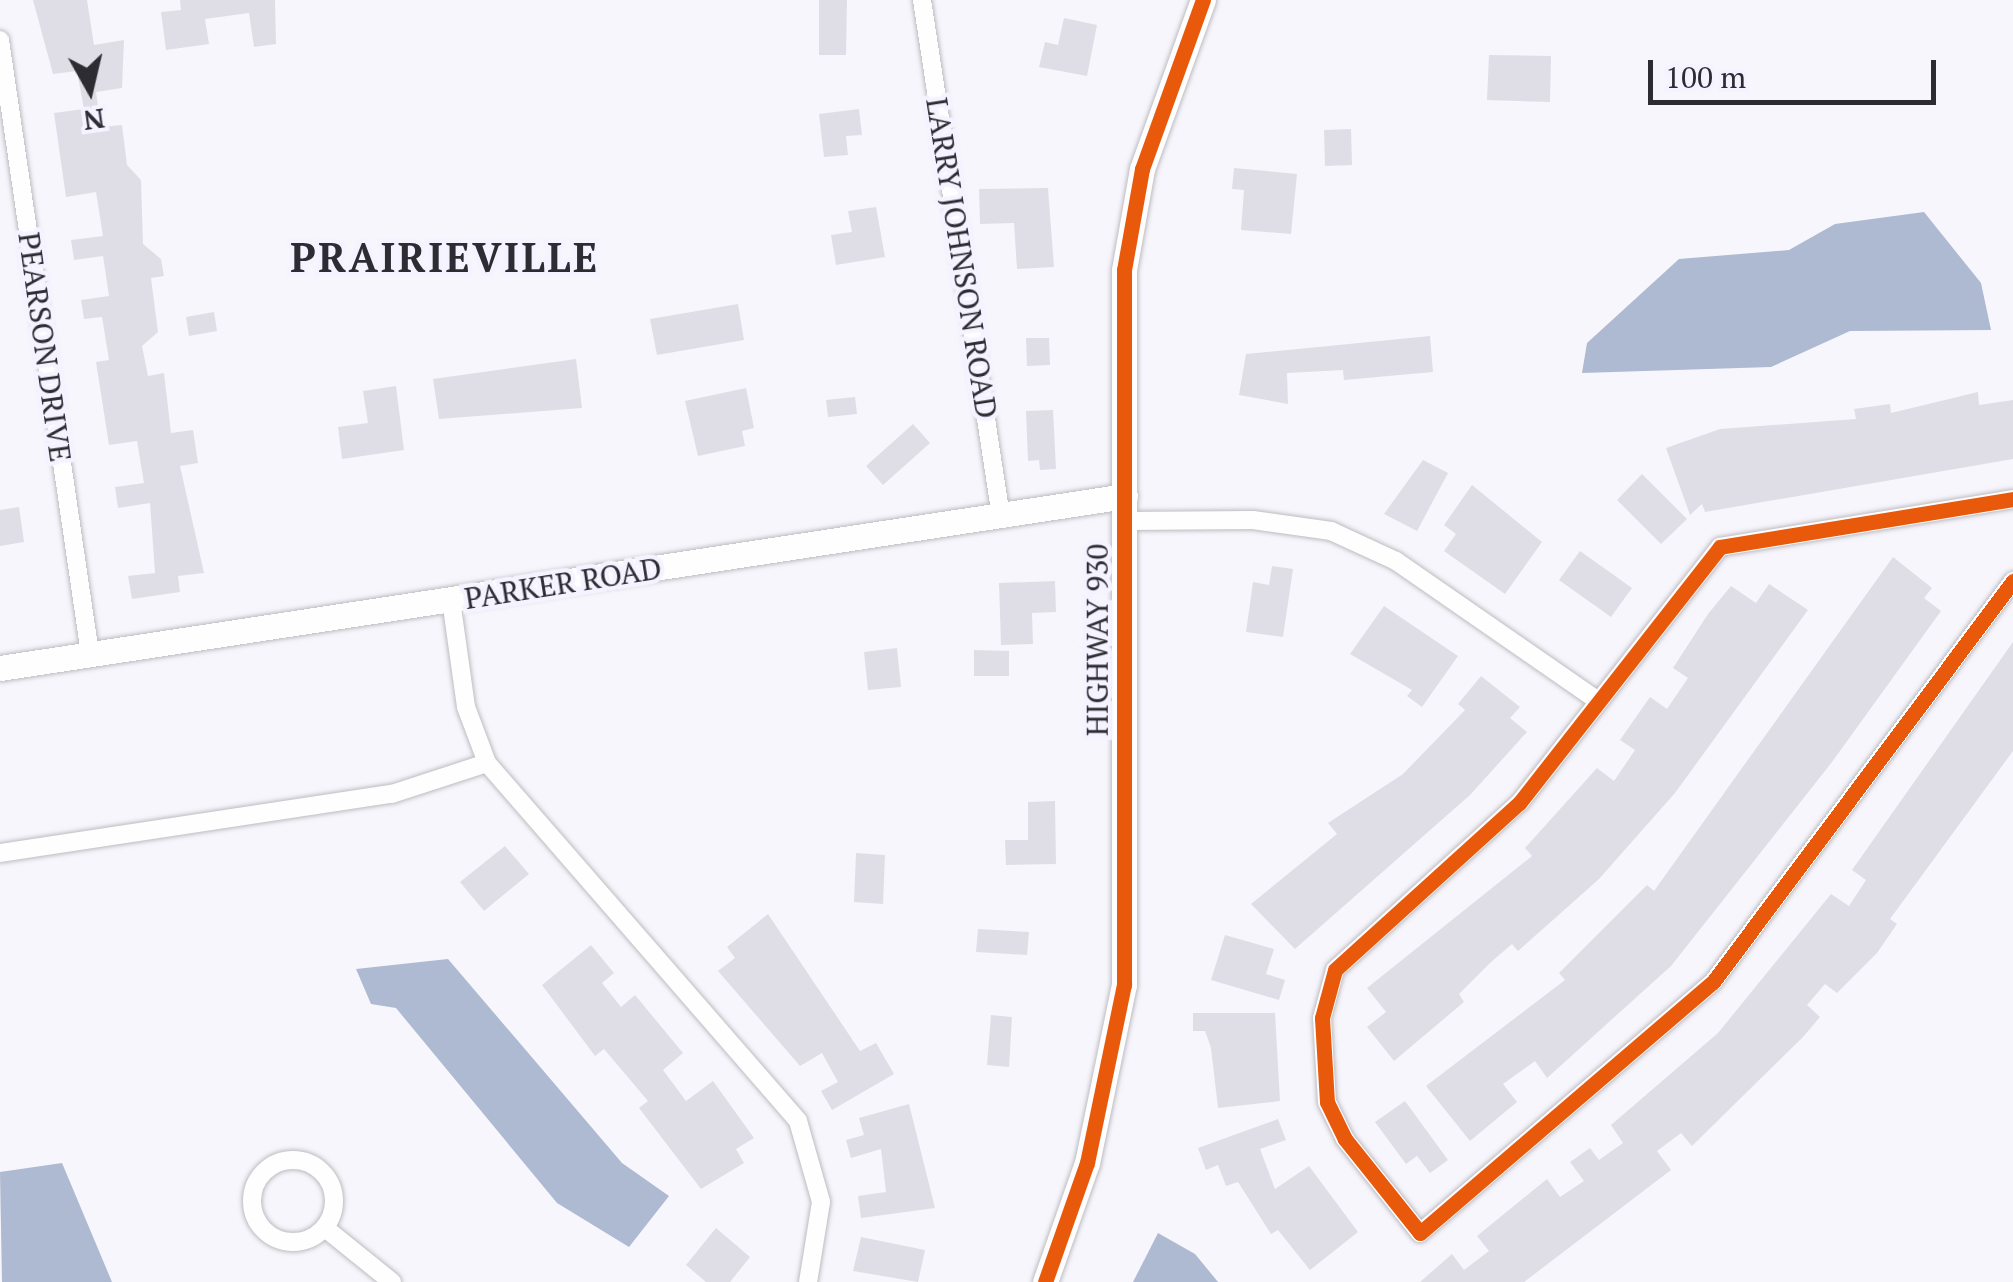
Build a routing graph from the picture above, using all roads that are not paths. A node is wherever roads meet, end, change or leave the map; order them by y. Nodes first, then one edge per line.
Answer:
1 (922, 0) edge
2 (1202, 0) edge
3 (0, 40) edge
4 (2013, 499) edge
5 (1125, 508) junction
6 (1002, 517) junction
7 (2013, 582) edge
8 (451, 600) junction
9 (90, 654) junction
10 (0, 668) edge
11 (1595, 700) junction
12 (487, 763) junction
13 (0, 853) edge
14 (325, 1228) junction
15 (392, 1282) edge
16 (808, 1282) edge
17 (1045, 1282) edge

1 - 6 street, LARRY JOHNSON ROAD
2 - 5 street, HIGHWAY 930
3 - 9 street, PEARSON DRIVE
4 - 11 street
5 - 6 street, PARKER ROAD
5 - 11 street
5 - 17 street, HIGHWAY 930
6 - 8 street, PARKER ROAD
7 - 11 street
8 - 9 street, PARKER ROAD
8 - 12 street
9 - 10 street, PARKER ROAD
12 - 13 street
12 - 16 street
14 - 14 street
14 - 15 street

